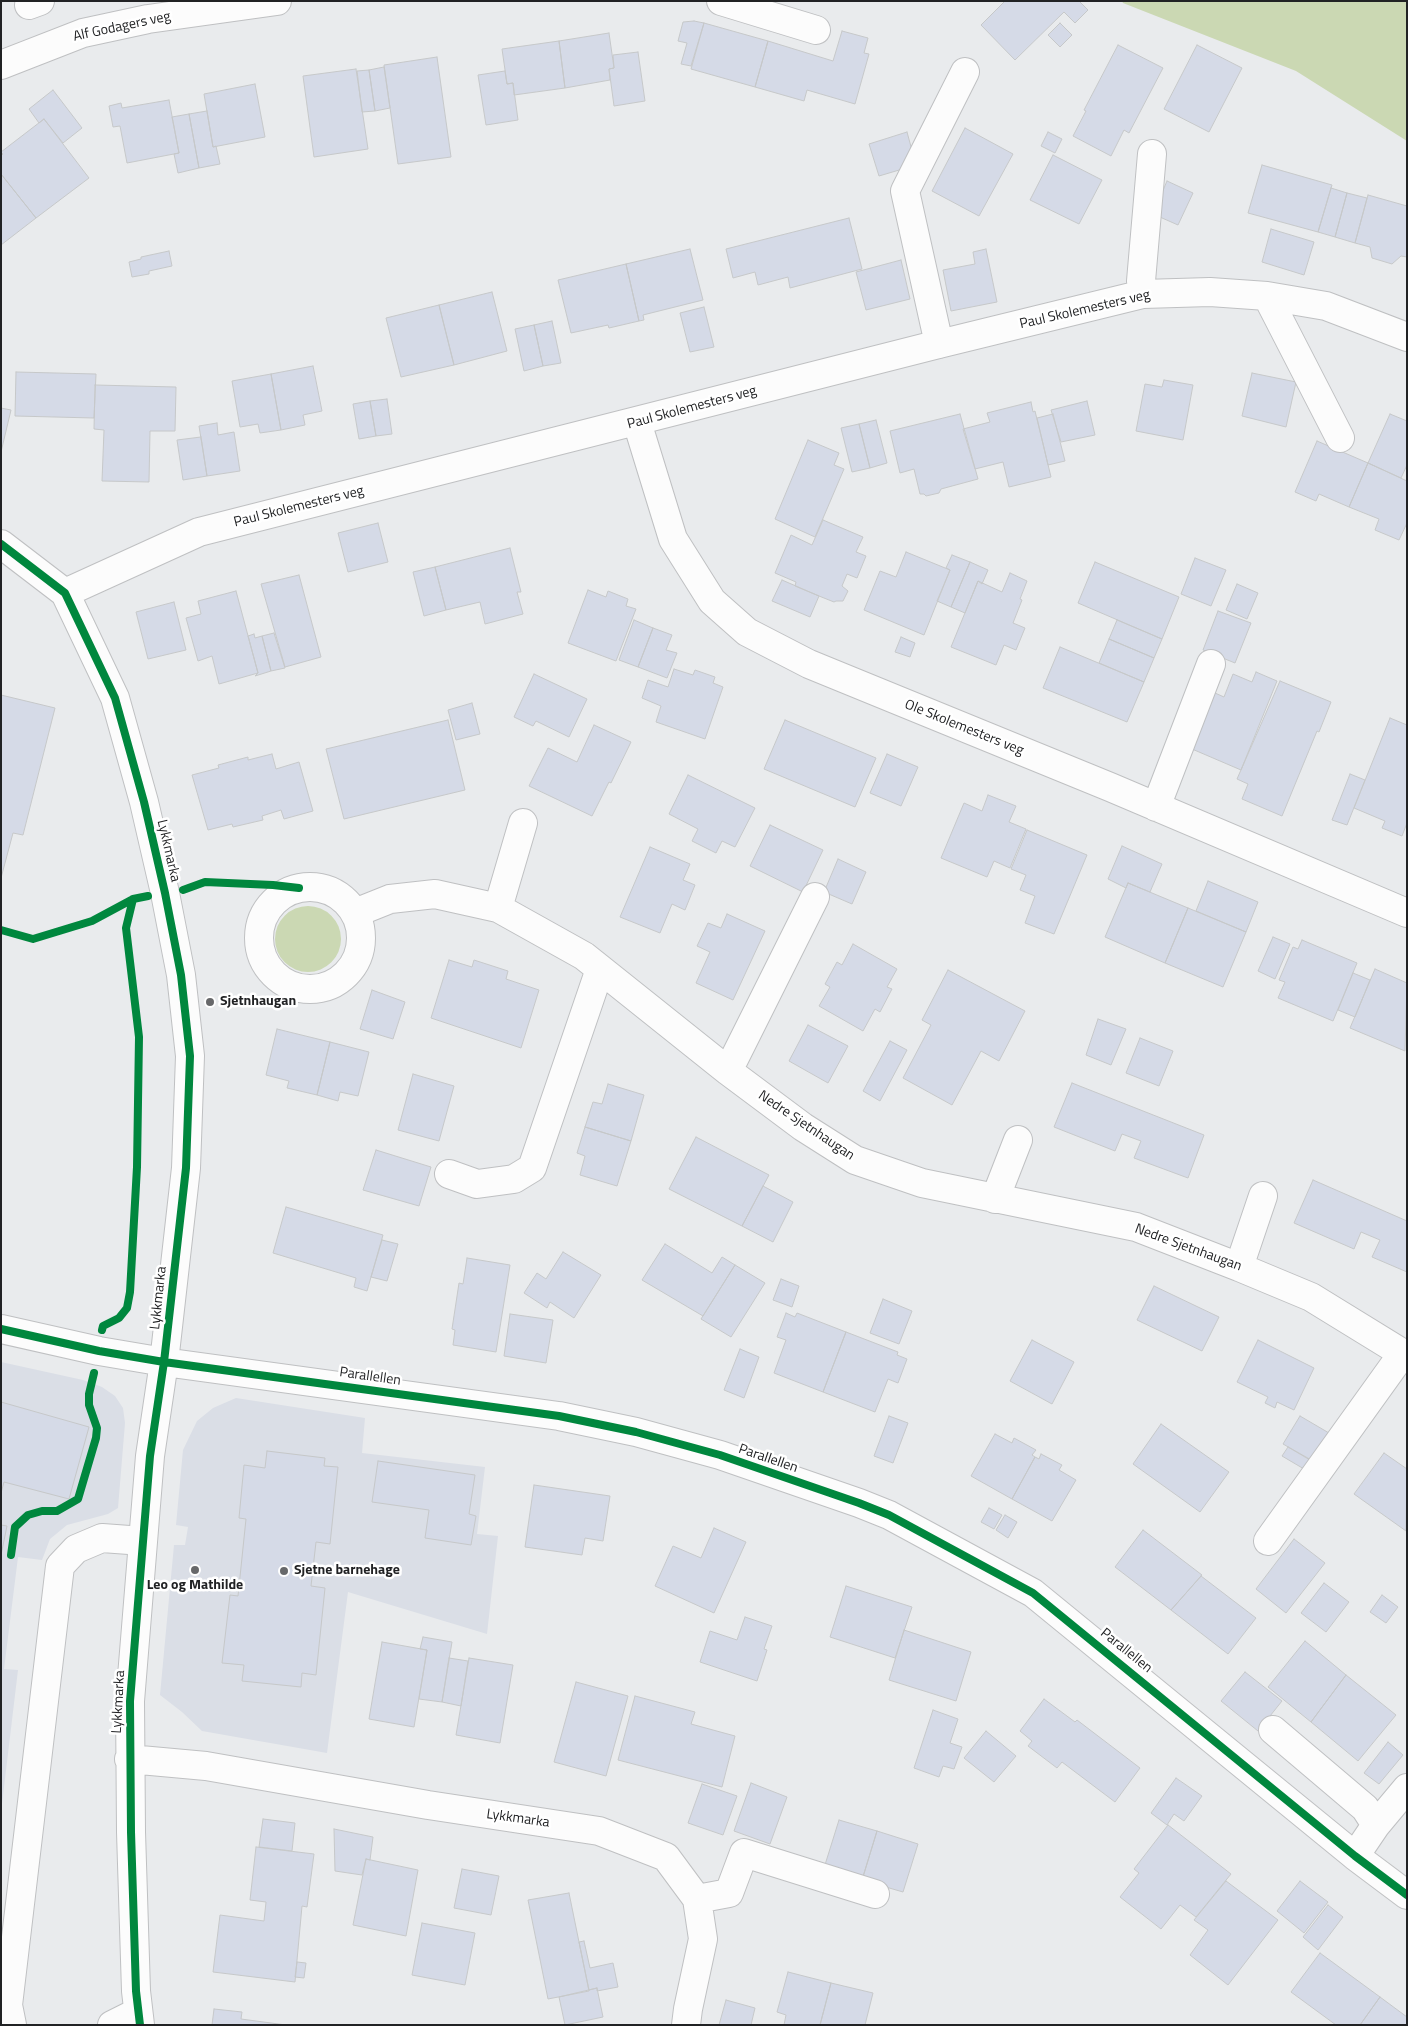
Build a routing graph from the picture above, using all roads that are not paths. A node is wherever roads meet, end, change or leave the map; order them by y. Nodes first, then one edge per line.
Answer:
1 (277, 1) edge
2 (721, 1) edge
3 (146, 10) edge
4 (816, 30) dead end
5 (1, 65) edge
6 (965, 72) dead end
7 (1152, 154) dead end
8 (1142, 294) junction
9 (1267, 296) junction
10 (1407, 338) edge
11 (939, 344) junction
12 (637, 422) junction
13 (1340, 438) dead end
14 (1, 544) edge
15 (65, 593) junction
16 (1211, 664) dead end
17 (1156, 807) junction
18 (523, 823) dead end
19 (815, 897) dead end
20 (498, 908) junction
21 (356, 913) dead end
22 (1407, 913) edge
23 (600, 969) junction
24 (728, 1071) junction
25 (1018, 1140) dead end
26 (448, 1174) dead end
27 (1263, 1196) dead end
28 (995, 1199) junction
29 (1239, 1267) junction
30 (1, 1329) edge
31 (1405, 1355) edge
32 (164, 1362) junction
33 (143, 1541) junction
34 (1268, 1542) dead end
35 (1273, 1730) dead end
36 (129, 1759) junction
37 (1407, 1788) edge
38 (1376, 1825) junction
39 (1355, 1856) junction
40 (875, 1894) dead end
41 (1407, 1895) edge
42 (697, 1899) junction
43 (139, 2018) edge
44 (12, 2025) edge
45 (112, 2025) edge
46 (686, 2025) edge

1 - 3 street, Alf Godagers veg
2 - 4 street
3 - 5 street, Alf Godagers veg
6 - 11 street
7 - 8 street
8 - 9 street, Paul Skolemesters veg
8 - 11 street, Paul Skolemesters veg
9 - 10 street, Paul Skolemesters veg
9 - 13 street
11 - 12 street, Paul Skolemesters veg
12 - 15 street, Paul Skolemesters veg
12 - 17 street, Ole Skolemesters veg
14 - 15 street
15 - 32 street, Lykkmarka
16 - 17 street
17 - 22 street, Ole Skolemesters veg
18 - 20 street
19 - 24 street
20 - 21 street, Nedre Sjetnhaugan
20 - 23 street, Nedre Sjetnhaugan
23 - 24 street, Nedre Sjetnhaugan
23 - 26 street
24 - 28 street, Nedre Sjetnhaugan
25 - 28 street
27 - 29 street
28 - 29 street, Nedre Sjetnhaugan
29 - 31 street, Nedre Sjetnhaugan
30 - 32 street, Parallellen
31 - 34 street, Nedre Sjetnhaugan
32 - 33 street, Lykkmarka
32 - 39 street, Parallellen
33 - 36 street, Lykkmarka
33 - 44 street
35 - 38 street
36 - 42 street, Lykkmarka
36 - 43 street, Lykkmarka
37 - 38 street
38 - 39 street
39 - 41 street, Parallellen
40 - 42 street
42 - 46 street, Lykkmarka
43 - 45 street

